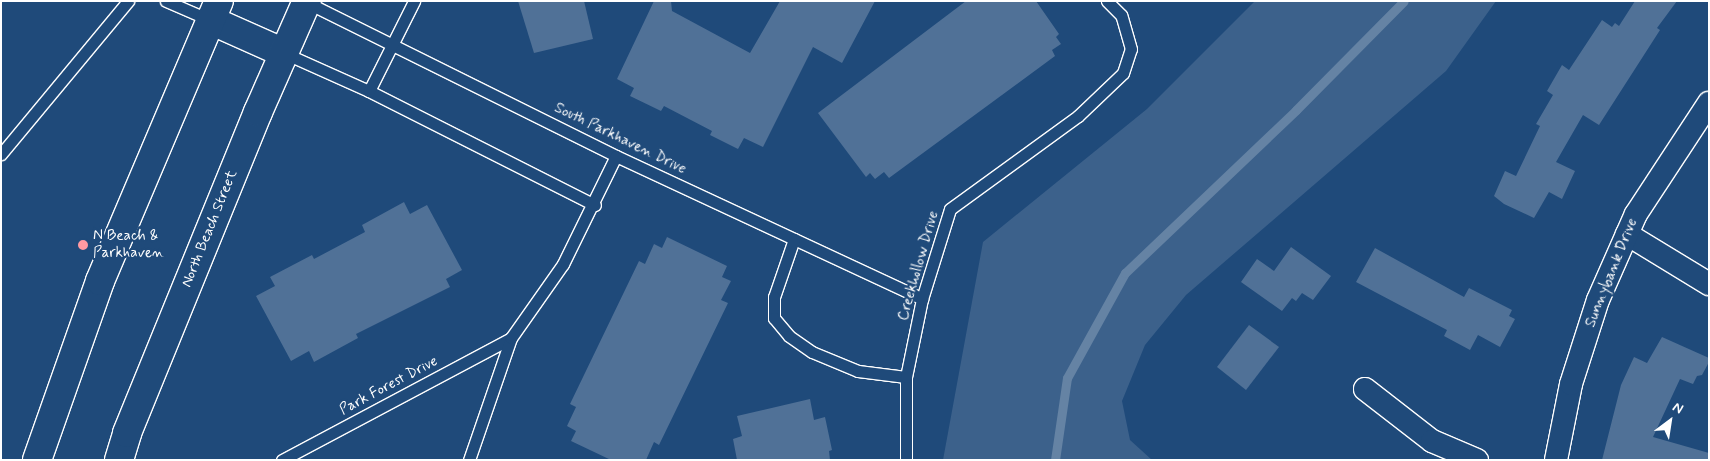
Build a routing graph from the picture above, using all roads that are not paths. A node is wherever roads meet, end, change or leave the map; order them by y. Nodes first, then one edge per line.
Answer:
1 (128, 1) edge
2 (166, 1) edge
3 (414, 1) edge
4 (1107, 1) edge
5 (306, 2) edge
6 (215, 11) edge
7 (392, 43) junction
8 (284, 53) junction
9 (369, 91) junction
10 (1709, 104) edge
11 (1, 154) edge
12 (616, 156) junction
13 (595, 205) junction
14 (1627, 234) junction
15 (794, 239) junction
16 (1709, 284) edge
17 (922, 299) junction
18 (511, 338) junction
19 (906, 377) junction
20 (1365, 389) dead end
21 (37, 460) edge
22 (120, 460) edge
23 (282, 460) edge
24 (469, 460) edge
25 (906, 460) edge
26 (1477, 460) edge
27 (1556, 460) edge

1 - 11 lane
2 - 6 lane
3 - 7 lane
4 - 17 lane, Creekhollow Drive
5 - 7 lane, South Parkhaven Drive
5 - 8 main road, North Beach Street
6 - 8 main road
6 - 21 main road
7 - 9 lane
7 - 12 lane, South Parkhaven Drive
8 - 9 lane
8 - 22 main road, North Beach Street
9 - 13 lane
10 - 14 street, Sunnybank Drive
12 - 13 lane
12 - 15 lane, South Parkhaven Drive
13 - 18 lane
14 - 16 street
14 - 27 street, Sunnybank Drive
15 - 17 lane, South Parkhaven Drive
15 - 19 lane
17 - 19 lane, Creekhollow Drive
18 - 23 lane, Park Forest Drive
18 - 24 lane
19 - 25 lane, Creekhollow Drive
20 - 26 street

